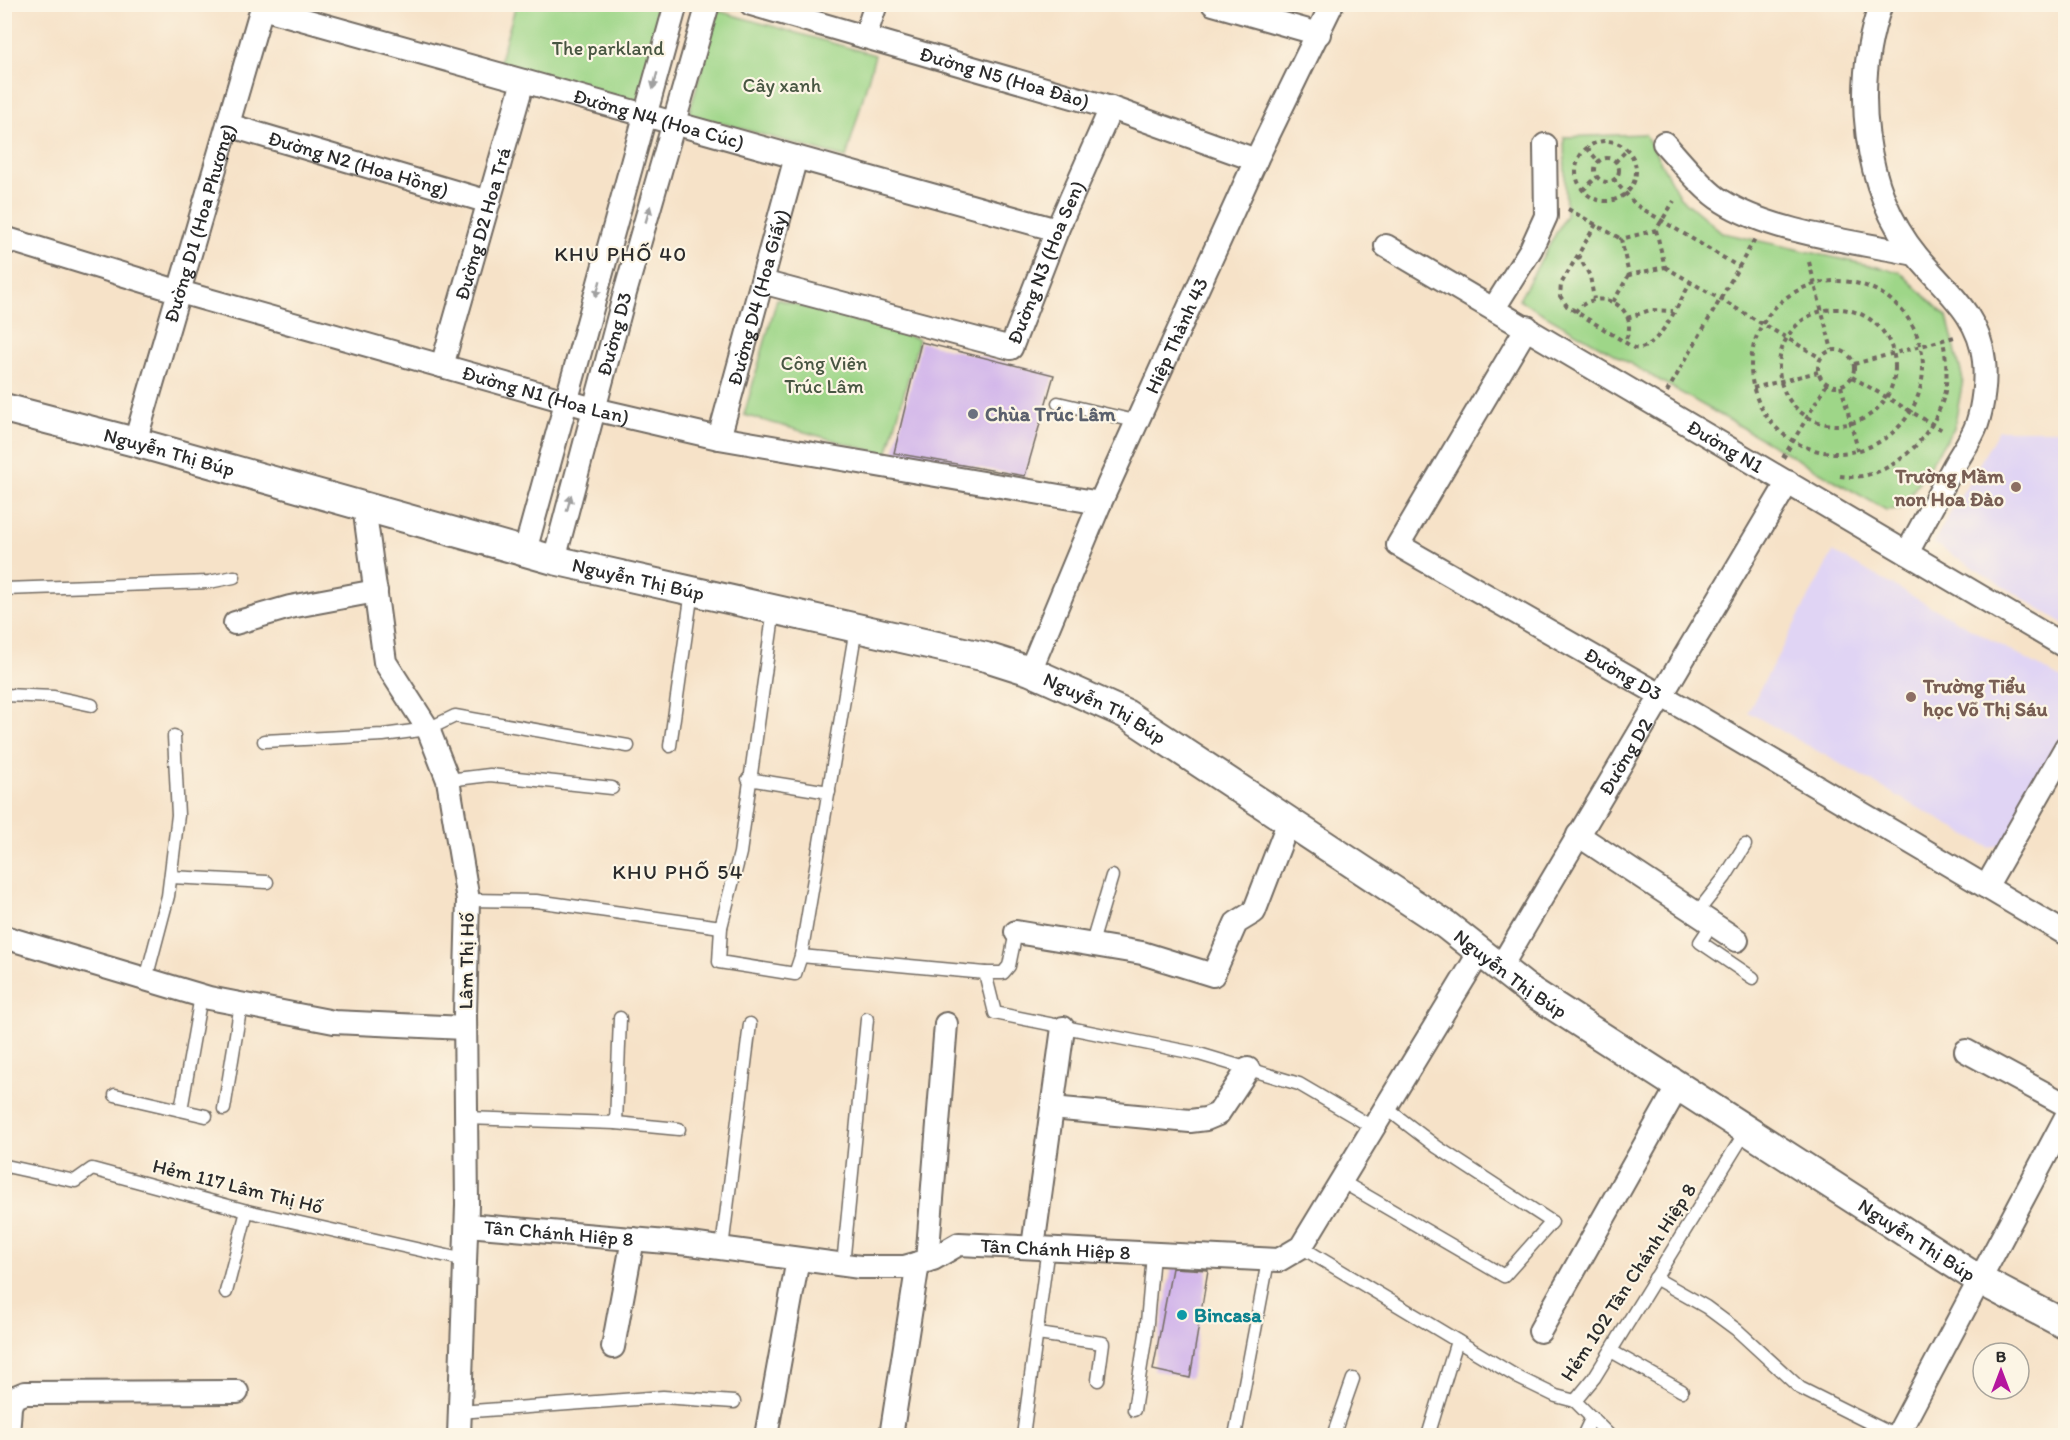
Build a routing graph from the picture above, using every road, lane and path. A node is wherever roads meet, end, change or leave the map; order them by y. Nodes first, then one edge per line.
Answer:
1 (676, 4) edge
2 (708, 4) edge
3 (751, 4) edge
4 (876, 4) edge
5 (1213, 4) edge
6 (1332, 4) edge
7 (1881, 4) edge
8 (262, 6) edge
9 (1319, 34) junction
10 (865, 37) junction
11 (523, 81) junction
12 (1111, 108) junction
13 (646, 115) junction
14 (674, 123) junction
15 (228, 125) junction
16 (1664, 143) dead end
17 (1545, 145) dead end
18 (1587, 148) junction
19 (1627, 150) junction
20 (796, 157) junction
21 (1256, 160) junction
22 (1599, 162) junction
23 (1615, 162) junction
24 (1597, 177) junction
25 (1613, 179) junction
26 (1583, 190) junction
27 (1625, 193) junction
28 (1674, 201) dead end
29 (489, 202) junction
30 (1568, 208) dead end
31 (1766, 220) junction
32 (1662, 221) junction
33 (1596, 224) junction
34 (1057, 230) junction
35 (1656, 230) junction
36 (4, 238) edge
37 (1620, 239) junction
38 (1386, 246) dead end
39 (1915, 254) junction
40 (1578, 255) junction
41 (1809, 262) dead end
42 (1665, 267) junction
43 (1739, 267) junction
44 (1629, 275) junction
45 (762, 282) junction
46 (1690, 282) junction
47 (1815, 284) junction
48 (180, 292) junction
49 (1594, 299) junction
50 (1720, 299) junction
51 (1613, 302) junction
52 (1494, 308) junction
53 (1673, 310) junction
54 (1822, 310) junction
55 (1575, 312) junction
56 (1627, 318) junction
57 (1762, 324) junction
58 (1527, 327) junction
59 (1977, 332) junction
60 (1786, 338) junction
61 (1943, 340) junction
62 (1624, 342) junction
63 (1920, 346) junction
64 (1832, 350) junction
65 (1894, 353) junction
66 (1821, 358) junction
67 (1854, 364) junction
68 (442, 366) junction
69 (1818, 372) junction
70 (1852, 377) junction
71 (1780, 382) junction
72 (1827, 384) junction
73 (1841, 386) junction
74 (1753, 388) junction
75 (1887, 398) junction
76 (567, 401) junction
77 (1058, 403) dead end
78 (1659, 406) junction
79 (4, 408) edge
80 (594, 409) junction
81 (1911, 412) junction
82 (1807, 417) junction
83 (1139, 422) junction
84 (1851, 423) junction
85 (1932, 424) junction
86 (1944, 431) dead end
87 (719, 438) junction
88 (135, 442) junction
89 (1793, 442) junction
90 (1858, 450) junction
91 (1840, 476) dead end
92 (1781, 478) junction
93 (1100, 503) junction
94 (364, 506) junction
95 (525, 551) junction
96 (1907, 553) junction
97 (554, 560) junction
98 (234, 577) dead end
99 (4, 589) edge
100 (376, 591) junction
101 (692, 591) junction
102 (774, 609) junction
103 (235, 624) dead end
104 (856, 628) junction
105 (2066, 647) edge
106 (1030, 671) junction
107 (4, 695) edge
108 (1660, 695) junction
109 (92, 705) dead end
110 (428, 729) junction
111 (174, 736) dead end
112 (264, 741) dead end
113 (628, 746) dead end
114 (670, 746) dead end
115 (2066, 747) edge
116 (748, 779) junction
117 (448, 780) junction
118 (612, 788) dead end
119 (829, 792) junction
120 (1289, 821) junction
121 (1578, 835) junction
122 (1745, 845) dead end
123 (1112, 876) dead end
124 (171, 877) junction
125 (267, 882) dead end
126 (1986, 887) junction
127 (468, 900) junction
128 (1704, 919) junction
129 (721, 927) junction
130 (1016, 932) joint
131 (2066, 934) edge
132 (4, 937) edge
133 (1737, 940) dead end
134 (1092, 943) junction
135 (801, 956) junction
136 (1490, 960) junction
137 (985, 973) junction
138 (1753, 978) dead end
139 (146, 979) junction
140 (201, 996) junction
141 (242, 1004) junction
142 (620, 1018) dead end
143 (867, 1019) dead end
144 (750, 1024) dead end
145 (946, 1024) dead end
146 (465, 1028) junction
147 (1063, 1028) junction
148 (1966, 1051) dead end
149 (1248, 1069) junction
150 (1678, 1086) junction
151 (115, 1095) dead end
152 (2066, 1105) edge
153 (1052, 1108) junction
154 (1386, 1108) junction
155 (224, 1109) dead end
156 (181, 1110) junction
157 (206, 1116) dead end
158 (2066, 1117) edge
159 (466, 1118) junction
160 (615, 1123) junction
161 (1374, 1128) junction
162 (679, 1129) dead end
163 (1746, 1131) junction
164 (6, 1166) edge
165 (1341, 1181) junction
166 (247, 1211) junction
167 (467, 1225) junction
168 (633, 1239) junction
169 (1041, 1247) junction
170 (1301, 1247) junction
171 (722, 1248) junction
172 (1153, 1255) junction
173 (798, 1259) junction
174 (465, 1260) junction
175 (1268, 1261) junction
176 (922, 1262) junction
177 (843, 1265) junction
178 (1655, 1278) junction
179 (1978, 1279) junction
180 (226, 1292) dead end
181 (2066, 1325) edge
182 (1540, 1331) dead end
183 (1037, 1334) junction
184 (1457, 1341) junction
185 (613, 1347) dead end
186 (1611, 1351) junction
187 (1353, 1379) dead end
188 (1098, 1380) dead end
189 (1682, 1391) dead end
190 (237, 1392) dead end
191 (1575, 1401) junction
192 (734, 1402) dead end
193 (1134, 1410) dead end
194 (459, 1412) junction
195 (1592, 1417) junction
196 (8, 1436) edge
197 (459, 1436) edge
198 (766, 1436) edge
199 (891, 1436) edge
200 (1023, 1436) edge
201 (1235, 1436) edge
202 (1333, 1436) edge
203 (1428, 1436) edge
204 (1582, 1436) edge
205 (1610, 1436) edge
206 (1897, 1436) edge

1 -> 13 street, Đường D3
2 - 14 street, Đường D3
3 - 10 street, Đường N5 (Hoa Đào)
4 - 10 street
5 - 9 street
6 - 9 street, Hiệp Thành 43
7 - 39 street
8 - 11 street, Đường N4 (Hoa Cúc)
8 - 15 street, Đường D1 (Hoa Phượng)
9 - 21 street, Hiệp Thành 43
10 - 12 street, Đường N5 (Hoa Đào)
11 - 13 street, Đường N4 (Hoa Cúc)
11 - 29 street, Đường D2 Hoa Trá
12 - 21 street, Đường N5 (Hoa Đào)
12 - 34 street, Đường N3 (Hoa Sen)
13 - 14 street, Đường N4 (Hoa Cúc)
13 -> 76 street, Đường D3
14 - 20 street, Đường N4 (Hoa Cúc)
80 -> 14 street, Đường D3
15 - 29 street, Đường N2 (Hoa Hồng)
15 - 48 street, Đường D1 (Hoa Phượng)
16 - 31 street
17 - 52 street
18 - 19 path
18 - 22 path
18 - 26 path
19 - 23 path
19 - 27 path
20 - 34 street, Đường N4 (Hoa Cúc)
20 - 45 street, Đường D4 (Hoa Giấy)
21 - 83 street, Hiệp Thành 43
22 - 23 path
22 - 24 path
23 - 25 path
24 - 25 path
24 - 26 path
25 - 27 path
26 - 27 path
27 - 32 path
28 - 32 path
29 - 68 street, Đường D2 Hoa Trá
30 - 33 path
31 - 39 street
31 - 43 path
32 - 35 path
32 - 43 path
33 - 37 path
33 - 40 path
34 - 45 street, Đường N3 (Hoa Sen)
35 - 37 path
35 - 42 path
36 - 48 street, Đường N1 (Hoa Lan)
37 - 44 path
38 - 52 street, Đường N1
39 - 59 street
40 - 49 path
40 - 55 path
41 - 47 path
42 - 44 path
42 - 46 path
43 - 50 path
44 - 51 path
45 - 87 street, Đường D4 (Hoa Giấy)
46 - 50 path
46 - 53 path
47 - 54 path
47 - 57 path
47 - 63 path
48 - 68 street, Đường N1 (Hoa Lan)
48 - 88 street, Đường D1 (Hoa Phượng)
49 - 51 path
49 - 55 path
50 - 57 path
50 - 78 path
51 - 56 path
52 - 58 street, Đường N1
53 - 56 path
53 - 62 path
54 - 60 path
54 - 64 path
54 - 65 path
55 - 62 path
56 - 62 path
57 - 60 path
57 - 74 path
58 - 78 street, Đường N1
58 - 108 street, Đường D3
59 - 61 path
59 - 96 street
60 - 66 path
60 - 71 path
61 - 63 path
61 - 85 path
63 - 65 path
63 - 81 path
64 - 66 path
64 - 67 path
65 - 67 path
65 - 75 path
66 - 69 path
67 - 70 path
68 - 76 street, Đường N1 (Hoa Lan)
69 - 71 path
69 - 72 path
70 - 73 path
70 - 75 path
71 - 74 path
71 - 82 path
72 - 73 path
72 - 82 path
73 - 84 path
74 - 89 path
75 - 81 path
75 - 84 path
76 - 80 street, Đường N1 (Hoa Lan)
76 - 95 street, Đường D3
77 - 83 lane
78 - 92 street, Đường N1
79 - 88 street, Nguyễn Thị Búp
80 - 87 street, Đường N1 (Hoa Lan)
97 -> 80 street, Đường D3
81 - 85 path
81 - 90 path
82 - 84 path
82 - 89 path
83 - 93 street, Hiệp Thành 43
84 - 90 path
85 - 86 path
85 - 91 path
87 - 93 street, Đường N1 (Hoa Lan)
88 - 94 street, Nguyễn Thị Búp
89 - 90 path
89 - 92 path
92 - 96 street, Đường N1
92 - 108 street, Đường D2
93 - 106 street, Hiệp Thành 43
94 - 95 street, Nguyễn Thị Búp
94 - 100 street, Lâm Thị Hố
95 - 97 street, Nguyễn Thị Búp
96 - 105 street, Đường N1
97 - 101 street, Nguyễn Thị Búp
98 - 99 lane
100 - 103 street
100 - 110 street, Lâm Thị Hố
101 - 102 street, Nguyễn Thị Búp
101 - 114 lane
102 - 104 street, Nguyễn Thị Búp
102 - 116 lane
104 - 106 street, Nguyễn Thị Búp
104 - 119 lane
106 - 120 street, Nguyễn Thị Búp
107 - 109 lane
108 - 121 street, Đường D2
108 - 126 street, Đường D3
110 - 112 lane
110 - 113 lane
110 - 117 street, Lâm Thị Hố
111 - 124 lane
115 - 126 street
116 - 119 lane
116 - 129 lane
117 - 118 lane
117 - 127 street, Lâm Thị Hố
119 - 135 lane
120 - 134 street
120 - 136 street, Nguyễn Thị Búp
121 - 128 street
121 - 136 street, Đường D2
122 - 128 lane
123 - 134 lane
124 - 125 lane
124 - 139 lane
126 - 131 street, Đường D3
127 - 129 lane
127 - 146 street, Lâm Thị Hố
128 - 133 street
128 - 138 lane
129 - 135 lane
130 - 134 street
130 - 137 lane
132 - 139 street
135 - 137 lane
136 - 150 street, Nguyễn Thị Búp
136 - 154 street
137 - 147 lane
139 - 140 street
140 - 141 street
140 - 156 lane
141 - 146 street
141 - 155 lane
142 - 160 lane
143 - 177 lane
144 - 171 lane
145 - 176 street
146 - 159 street, Lâm Thị Hố
147 - 149 lane
147 - 153 street
148 - 152 street
149 - 153 street
149 - 161 lane
150 - 163 street, Nguyễn Thị Búp
150 - 182 street
151 - 156 lane
153 - 169 street
154 - 161 street
154 - 165 lane
156 - 157 lane
158 - 179 street
159 - 160 lane
159 - 167 street, Lâm Thị Hố
160 - 162 lane
161 - 165 street
163 - 178 lane, Hẻm 102 Tân Chánh Hiệp 8
163 - 179 street, Nguyễn Thị Búp
164 - 166 lane, Hẻm 117 Lâm Thị Hố
165 - 170 street
166 - 174 lane, Hẻm 117 Lâm Thị Hố
166 - 180 lane
167 - 168 street, Tân Chánh Hiệp 8
167 - 174 street, Lâm Thị Hố
168 - 171 street, Tân Chánh Hiệp 8
168 - 185 street
169 - 172 street, Tân Chánh Hiệp 8
169 - 176 street, Tân Chánh Hiệp 8
169 - 183 lane
170 - 175 street, Tân Chánh Hiệp 8
170 - 184 lane, Hẻm 102 Tân Chánh Hiệp 8
171 - 173 street, Tân Chánh Hiệp 8
172 - 175 street, Tân Chánh Hiệp 8
172 - 193 lane
173 - 177 street, Tân Chánh Hiệp 8
173 - 198 street
174 - 194 street, Lâm Thị Hố
175 - 201 lane
176 - 177 street, Tân Chánh Hiệp 8
176 - 199 street
178 - 186 lane, Hẻm 102 Tân Chánh Hiệp 8
178 - 206 lane
179 - 181 street, Nguyễn Thị Búp
179 - 206 street
183 - 188 lane
183 - 200 lane
184 - 191 lane, Hẻm 102 Tân Chánh Hiệp 8
184 - 203 lane
186 - 189 lane
186 - 191 lane, Hẻm 102 Tân Chánh Hiệp 8
187 - 202 lane
190 - 196 street
191 - 195 lane
192 - 194 lane
194 - 197 street, Lâm Thị Hố
195 - 204 lane
195 - 205 lane

